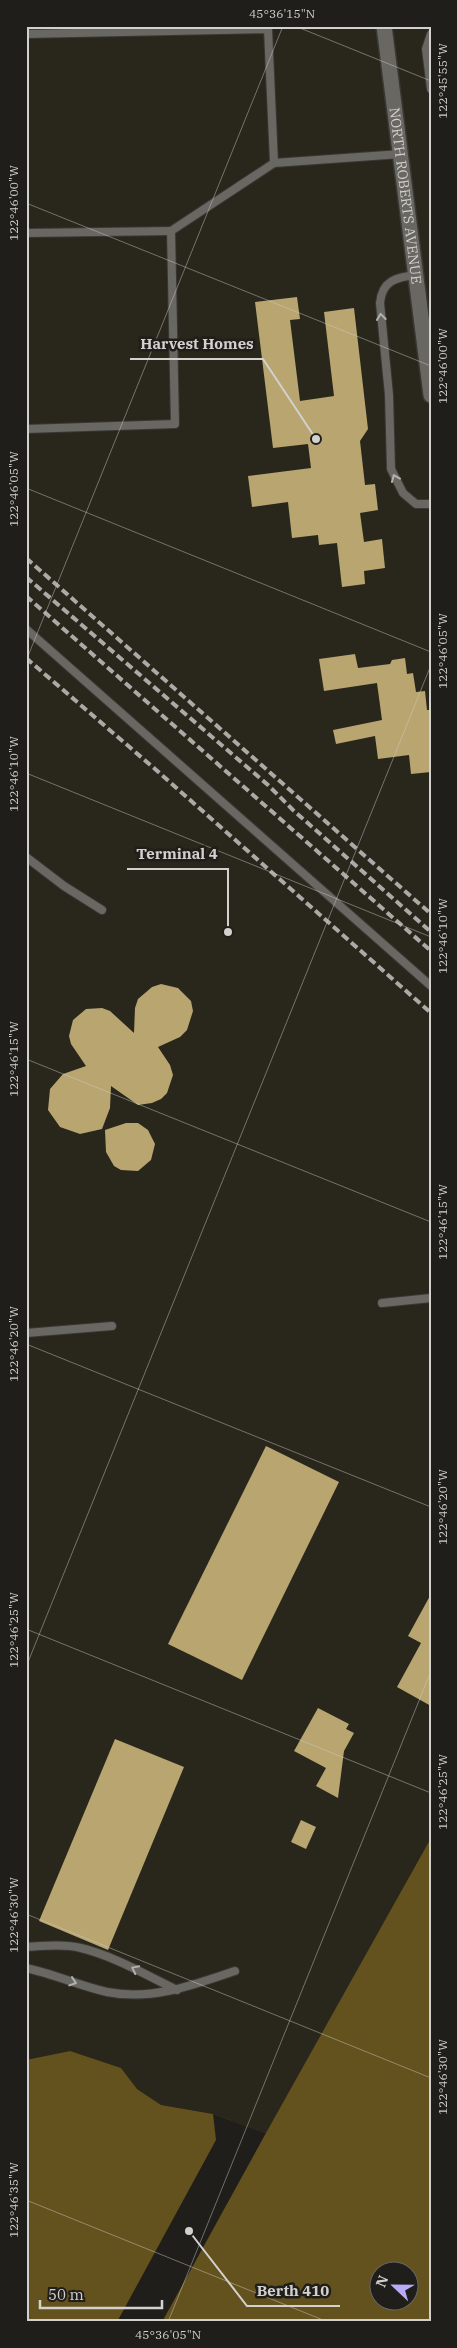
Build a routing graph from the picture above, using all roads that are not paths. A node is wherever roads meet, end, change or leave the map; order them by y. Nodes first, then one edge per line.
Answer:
1 (384, 26) edge
2 (26, 34) edge
3 (431, 34) edge
4 (431, 89) edge
5 (401, 154) junction
6 (274, 163) junction
7 (171, 231) junction
8 (26, 234) edge
9 (416, 275) junction
10 (431, 395) edge
11 (26, 429) edge
12 (431, 504) edge
13 (26, 629) edge
14 (26, 857) edge
15 (102, 910) dead end
16 (431, 986) edge
17 (431, 1298) edge
18 (382, 1303) dead end
19 (112, 1326) dead end
20 (26, 1333) edge
21 (26, 1947) edge
22 (26, 1968) edge
23 (235, 1971) dead end
24 (178, 1991) junction

1 - 5 street, NORTH ROBERTS AVENUE
2 - 6 lane
3 - 4 lane
5 - 6 lane
5 - 9 street, NORTH ROBERTS AVENUE
6 - 7 lane
7 - 8 lane
7 - 11 lane
9 - 10 street, NORTH ROBERTS AVENUE
12 -> 9 lane
13 - 16 lane
14 - 15 lane
17 - 18 lane
19 - 20 lane
24 -> 21 lane
22 -> 24 lane
23 - 24 lane

